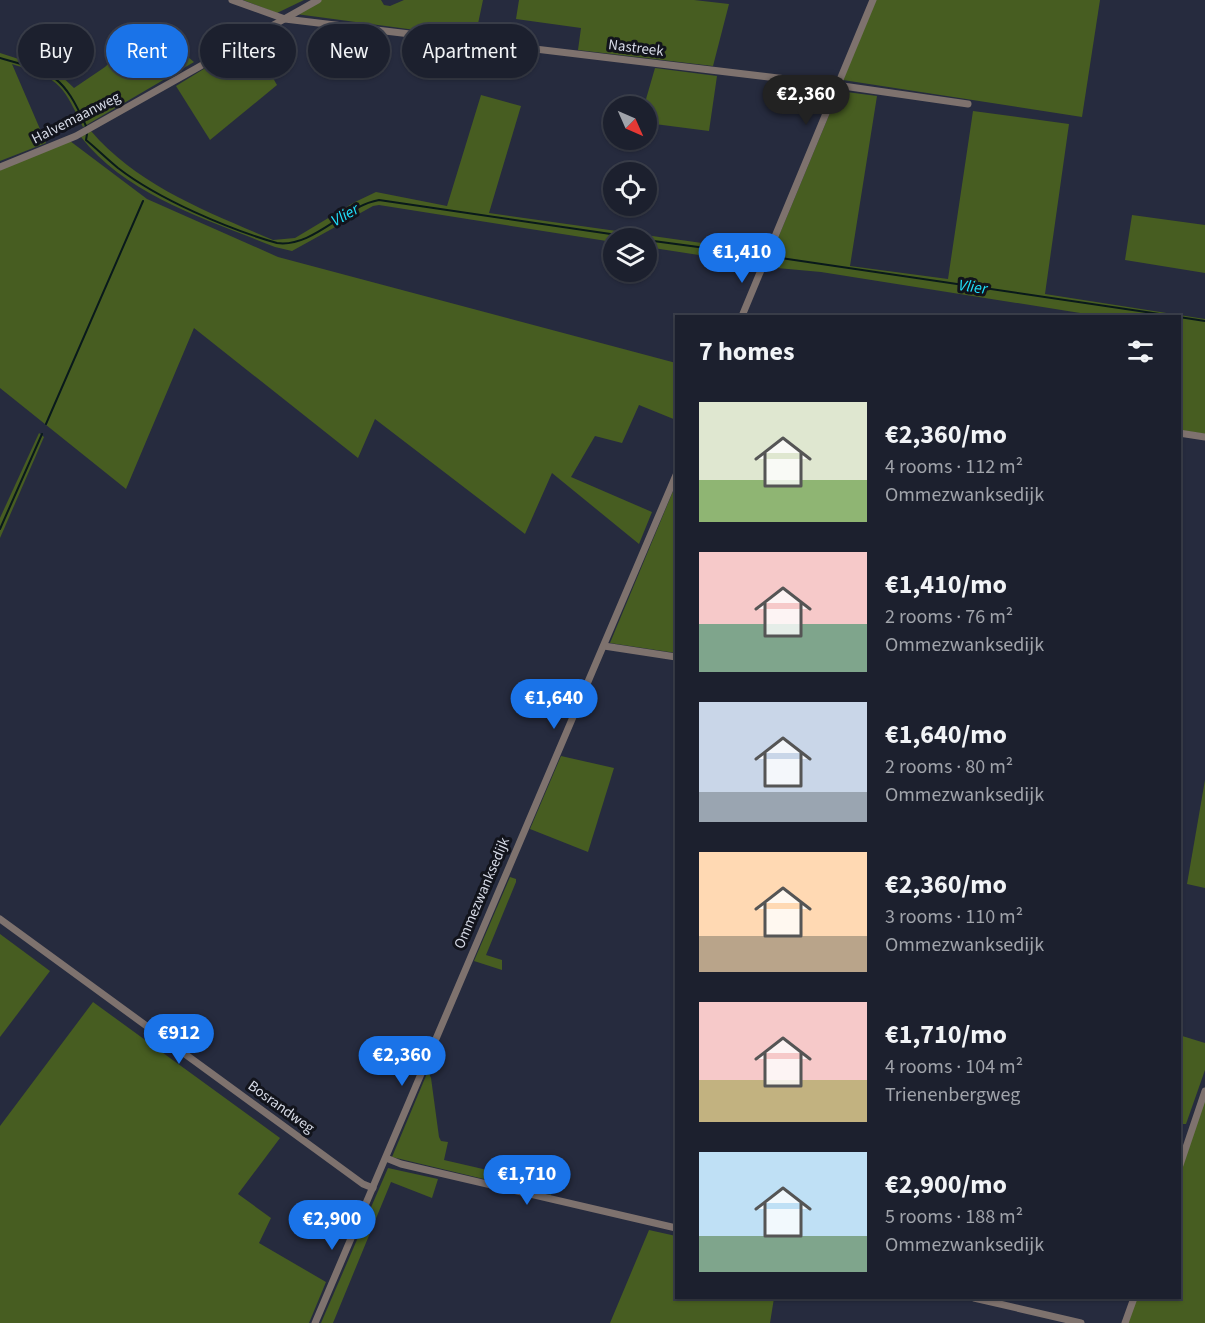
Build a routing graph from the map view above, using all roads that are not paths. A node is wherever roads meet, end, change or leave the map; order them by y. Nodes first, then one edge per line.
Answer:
1 (232, 0) edge
2 (318, 0) edge
3 (873, 0) edge
4 (285, 19) junction
5 (836, 85) junction
6 (968, 104) dead end
7 (0, 167) edge
8 (742, 315) edge
9 (1181, 433) edge
10 (1205, 437) edge
11 (675, 477) edge
12 (604, 646) junction
13 (675, 657) edge
14 (0, 919) edge
15 (1205, 1091) edge
16 (386, 1158) junction
17 (1181, 1162) edge
18 (373, 1188) junction
19 (675, 1228) edge
20 (978, 1299) edge
21 (1134, 1299) edge
22 (315, 1323) edge
23 (1080, 1323) edge
24 (1125, 1323) edge

1 - 4 street, Nastreek
2 - 4 street, Halvemaanweg
3 - 5 street
4 - 5 street, Nastreek
4 - 7 street, Halvemaanweg
5 - 6 street, Nastreek
5 - 8 street
9 - 10 street
11 - 12 street, Ommezwanksedijk
12 - 13 street
12 - 16 street, Ommezwanksedijk
14 - 18 street, Bosrandweg
15 - 17 street
16 - 18 street, Ommezwanksedijk
16 - 19 street
18 - 22 street, Ommezwanksedijk
20 - 23 street
21 - 24 street

